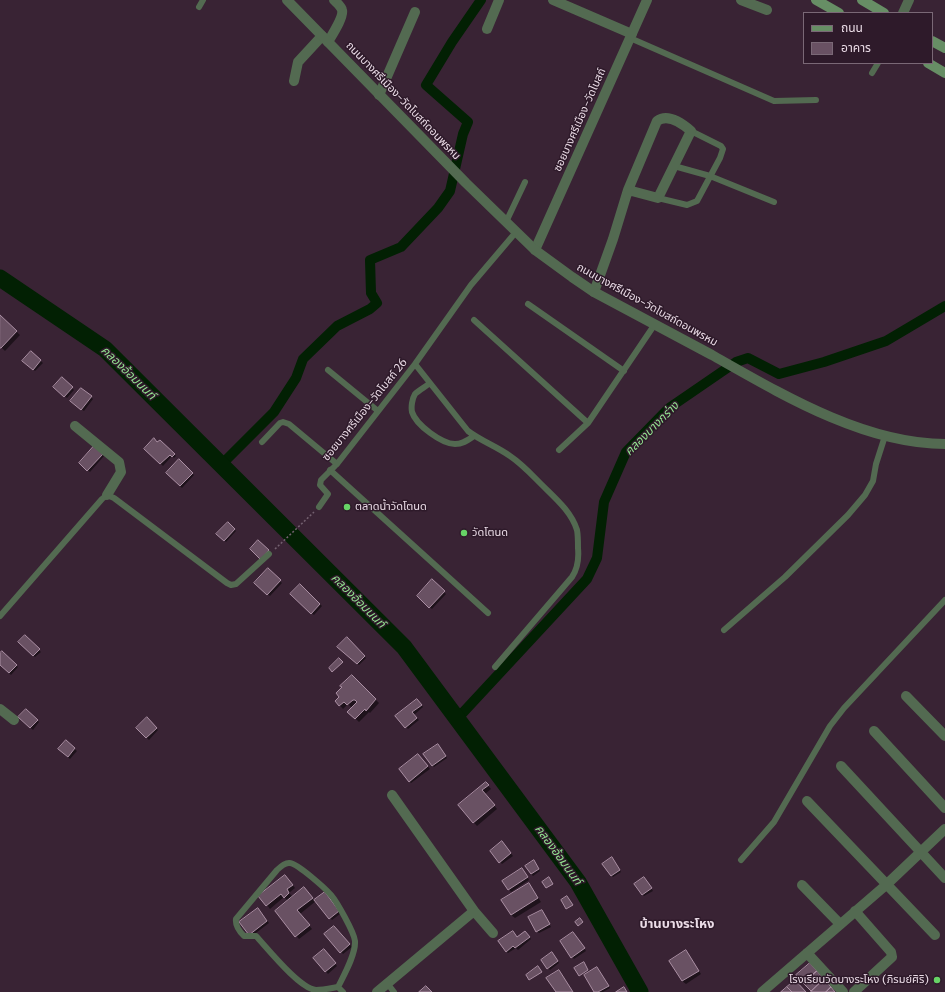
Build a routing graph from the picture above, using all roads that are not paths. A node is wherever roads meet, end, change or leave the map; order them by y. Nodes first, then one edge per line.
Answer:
1 (203, 0) edge
2 (287, 0) edge
3 (334, 0) edge
4 (500, 0) edge
5 (553, 0) edge
6 (647, 0) edge
7 (741, 0) edge
8 (816, 0) edge
9 (862, 0) edge
10 (909, 0) edge
11 (199, 7) dead end
12 (767, 10) dead end
13 (415, 12) dead end
14 (837, 12) edge
15 (882, 12) edge
16 (903, 12) edge
17 (487, 30) dead end
18 (631, 36) junction
19 (325, 39) junction
20 (933, 42) edge
21 (945, 48) edge
22 (877, 64) edge
23 (930, 64) edge
24 (872, 73) dead end
25 (945, 73) edge
26 (294, 81) dead end
27 (379, 95) junction
28 (816, 100) dead end
29 (691, 131) junction
30 (674, 166) junction
31 (710, 176) junction
32 (525, 182) dead end
33 (628, 190) junction
34 (658, 198) junction
35 (774, 202) dead end
36 (506, 222) junction
37 (516, 232) junction
38 (535, 250) junction
39 (594, 292) junction
40 (528, 304) dead end
41 (474, 320) dead end
42 (655, 324) junction
43 (415, 364) junction
44 (328, 370) dead end
45 (624, 371) junction
46 (430, 384) junction
47 (378, 411) junction
48 (588, 423) junction
49 (75, 426) dead end
50 (474, 436) junction
51 (884, 436) junction
52 (262, 442) dead end
53 (945, 444) edge
54 (559, 450) dead end
55 (337, 464) junction
56 (330, 470) junction
57 (108, 495) junction
58 (319, 507) road end
59 (269, 554) road end
60 (945, 600) edge
61 (488, 613) dead end
62 (0, 616) edge
63 (724, 630) dead end
64 (495, 667) dead end
65 (906, 696) dead end
66 (0, 709) edge
67 (14, 720) dead end
68 (874, 731) dead end
69 (945, 736) edge
70 (841, 766) dead end
71 (392, 795) dead end
72 (806, 801) dead end
73 (945, 808) edge
74 (945, 829) edge
75 (921, 852) junction
76 (741, 860) dead end
77 (945, 878) edge
78 (802, 885) dead end
79 (886, 885) junction
80 (474, 911) junction
81 (855, 911) junction
82 (840, 924) junction
83 (493, 933) dead end
84 (934, 935) dead end
85 (807, 953) junction
86 (387, 984) junction
87 (341, 990) edge
88 (377, 992) edge
89 (394, 992) edge
90 (762, 992) edge
91 (843, 992) edge
92 (854, 992) edge

1 - 11 lane
2 - 19 street, ถนนบางศรีเมือง-วัดโบสถ์ดอนพรหม
3 - 19 street
4 - 17 street
5 - 18 street
6 - 18 street, ซอยบางศรีเมือง-วัดโบสถ์
7 - 12 street
8 - 14 main road
9 - 15 main road
10 - 16 street
13 - 27 street
18 - 28 lane
18 - 38 street, ซอยบางศรีเมือง-วัดโบสถ์
19 - 26 street
19 - 27 street, ถนนบางศรีเมือง-วัดโบสถ์ดอนพรหม
20 - 21 main road
22 - 24 lane
23 - 25 main road
27 - 36 street, ถนนบางศรีเมือง-วัดโบสถ์ดอนพรหม
29 - 30 street
29 - 31 lane
29 - 33 street
30 - 31 lane
30 - 34 street
31 - 34 lane
31 - 35 lane
32 - 36 lane
33 - 34 street
33 - 39 street
36 - 37 street, ถนนบางศรีเมือง-วัดโบสถ์ดอนพรหม
37 - 38 street, ถนนบางศรีเมือง-วัดโบสถ์ดอนพรหม
37 - 43 lane, ซอยบางศรีเมือง-วัดโบสถ์ 26
38 - 39 street, ถนนบางศรีเมือง-วัดโบสถ์ดอนพรหม
39 - 42 street, ถนนบางศรีเมือง-วัดโบสถ์ดอนพรหม
40 - 45 lane
41 - 48 lane
42 - 45 lane
42 - 51 street, ถนนบางศรีเมือง-วัดโบสถ์ดอนพรหม
43 - 46 lane
43 - 47 lane, ซอยบางศรีเมือง-วัดโบสถ์ 26
44 - 47 lane
45 - 48 lane
46 - 50 lane
46 - 50 lane
47 - 55 lane, ซอยบางศรีเมือง-วัดโบสถ์ 26
48 - 54 lane
49 - 57 street
50 - 64 lane
51 - 53 street, ถนนบางศรีเมือง-วัดโบสถ์ดอนพรหม
51 - 63 lane
52 - 55 lane
55 - 56 lane, ซอยบางศรีเมือง-วัดโบสถ์ 26
56 - 58 lane
56 - 61 lane, ซอยบางศรีเมือง-วัดโบสถ์ 26
57 - 59 lane
57 - 62 lane
60 - 76 lane
65 - 69 street
66 - 67 street
68 - 73 street
70 - 75 street
71 - 80 street
72 - 79 street
74 - 75 street
75 - 77 street
75 - 79 street
78 - 82 street
79 - 81 street
79 - 84 street
80 - 83 street
80 - 86 street
81 - 82 street
81 - 92 street
82 - 85 street
85 - 90 street
85 - 91 street
86 - 88 street
86 - 89 lane
87 - 87 lane

